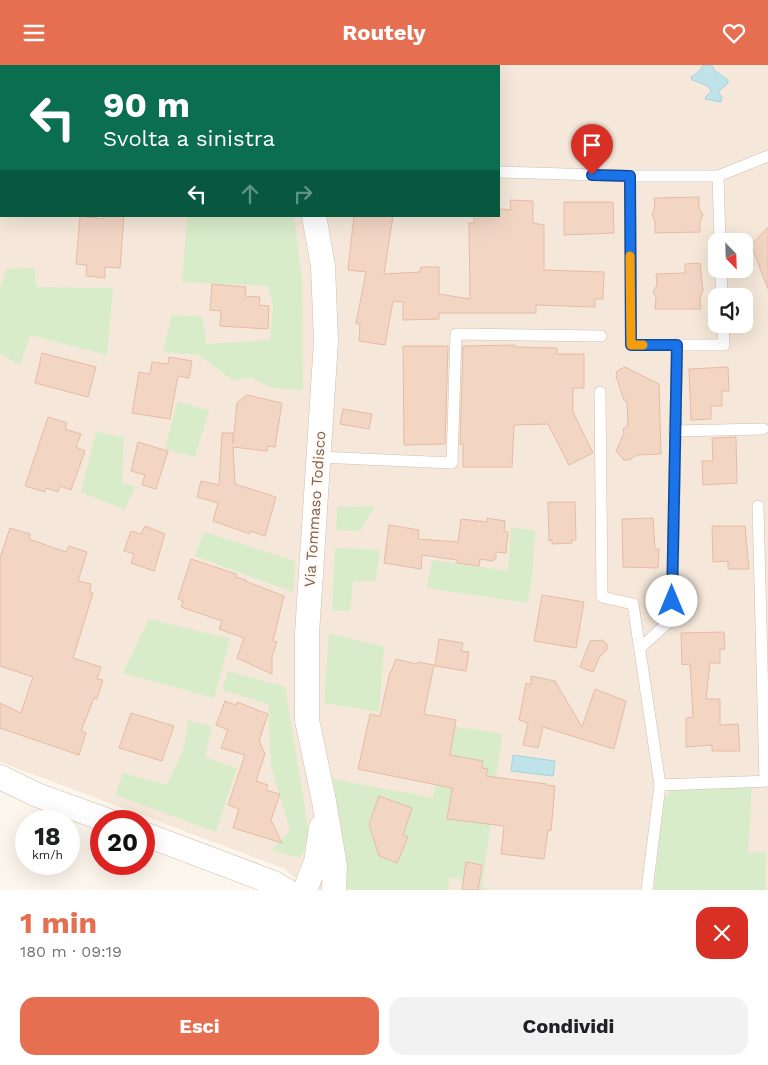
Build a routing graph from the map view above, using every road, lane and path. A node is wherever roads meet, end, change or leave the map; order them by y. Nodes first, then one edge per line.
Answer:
1 (768, 156) edge
2 (500, 172) edge
3 (630, 176) junction
4 (718, 176) junction
5 (314, 217) edge
6 (720, 233) edge
7 (723, 333) edge
8 (601, 336) dead end
9 (677, 345) junction
10 (600, 392) dead end
11 (763, 429) dead end
12 (674, 431) junction
13 (319, 457) junction
14 (758, 506) dead end
15 (640, 648) junction
16 (0, 777) edge
17 (767, 781) edge
18 (660, 785) junction
19 (324, 801) junction
20 (90, 814) edge
21 (155, 838) edge
22 (286, 890) edge
23 (305, 890) edge
24 (334, 890) edge
25 (647, 890) edge

1 - 4 lane
2 - 3 lane
3 - 4 lane
3 - 9 lane
4 - 6 lane
5 - 13 street, Via Tommaso Todisco
7 - 9 lane
8 - 13 lane
9 - 12 lane
10 - 15 lane
11 - 12 lane
12 - 15 lane
13 - 19 street, Via Tommaso Todisco
14 - 17 lane
15 - 18 lane
16 - 20 street
17 - 18 lane
18 - 25 lane
19 - 23 street, Via Tommaso Todisco
19 - 24 street, Via Tommaso Todisco
21 - 22 street

